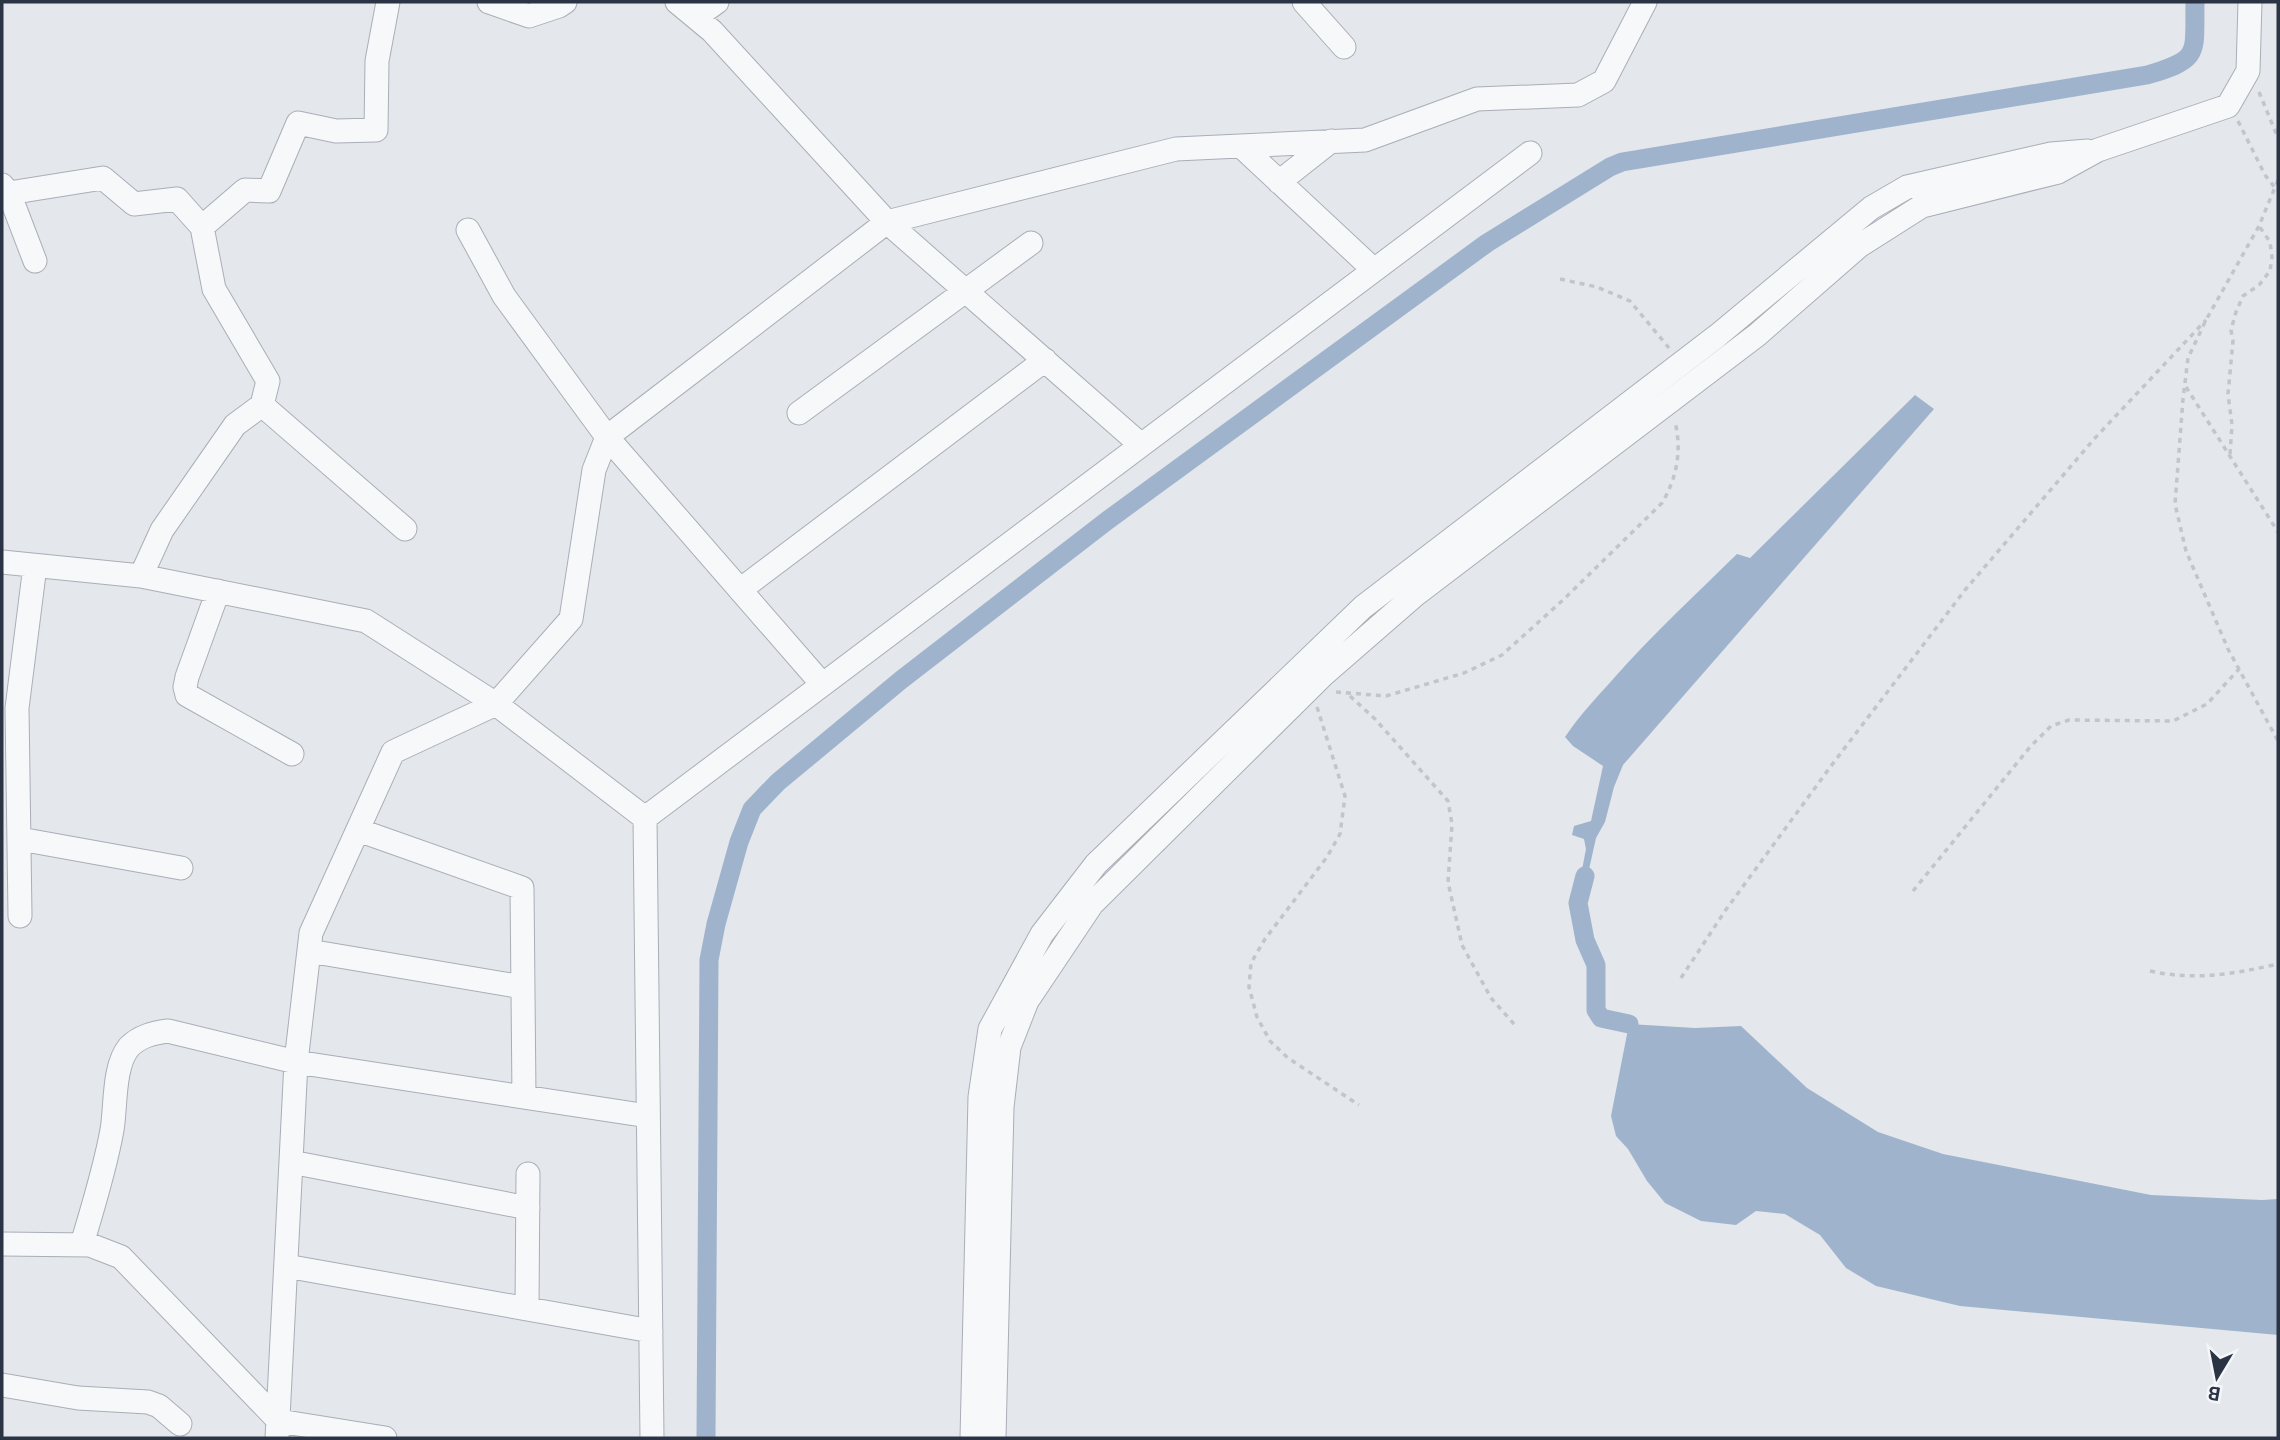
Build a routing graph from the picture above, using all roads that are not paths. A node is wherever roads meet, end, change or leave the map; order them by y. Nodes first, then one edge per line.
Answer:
1 (388, 2) edge
2 (489, 2) edge
3 (565, 2) edge
4 (677, 2) edge
5 (717, 2) edge
6 (1304, 2) edge
7 (1645, 2) edge
8 (2250, 2) edge
9 (696, 17) junction
10 (1344, 47) dead end
11 (1331, 141) junction
12 (1241, 146) junction
13 (2098, 150) junction
14 (1530, 153) dead end
15 (1279, 182) junction
16 (5, 189) edge
17 (887, 222) junction
18 (202, 227) junction
19 (468, 230) dead end
20 (1031, 243) dead end
21 (35, 261) dead end
22 (1374, 270) junction
23 (965, 291) junction
24 (1045, 360) junction
25 (1656, 383) junction
26 (1671, 401) junction
27 (262, 405) junction
28 (799, 413) dead end
29 (607, 437) junction
30 (1141, 445) junction
31 (405, 529) dead end
32 (2, 562) edge
33 (35, 566) junction
34 (141, 576) junction
35 (740, 590) junction
36 (218, 591) junction
37 (1295, 670) junction
38 (822, 684) junction
39 (1311, 687) junction
40 (496, 704) junction
41 (292, 754) dead end
42 (645, 818) junction
43 (358, 830) junction
44 (20, 839) junction
45 (181, 868) dead end
46 (20, 916) dead end
47 (309, 951) junction
48 (523, 987) junction
49 (296, 1062) junction
50 (524, 1097) junction
51 (648, 1116) junction
52 (291, 1163) junction
53 (990, 1166) junction
54 (528, 1174) dead end
55 (528, 1208) junction
56 (2, 1244) edge
57 (82, 1244) junction
58 (286, 1266) junction
59 (527, 1309) junction
60 (650, 1331) junction
61 (2, 1385) edge
62 (180, 1424) dead end
63 (278, 1430) edge
64 (385, 1438) edge
65 (652, 1438) edge
66 (972, 1438) edge
67 (995, 1438) edge

1 - 18 street
2 - 3 street
4 - 9 street
5 - 9 street
6 - 10 street
7 - 11 street
8 - 13 street
9 - 17 street
11 - 12 street
11 - 15 street
12 - 15 street
12 - 17 street
13 - 25 street
13 - 26 street
14 - 22 street
15 - 22 street
16 - 18 street
16 - 21 street
17 - 23 street
17 - 29 street
18 - 27 street
19 - 29 street
20 - 23 street
22 - 30 street
23 - 24 street
23 - 28 street
24 - 30 street
24 - 35 street
25 - 26 street
25 - 37 street
26 - 39 street
27 - 31 street
27 - 34 street
29 - 35 street
29 - 40 street
30 - 38 street
32 - 33 street
33 - 34 street
33 - 44 street
34 - 36 street
35 - 38 street
36 - 40 street
36 - 41 street
37 - 39 street
37 - 53 street
38 - 42 street
39 - 53 street
40 - 42 street
40 - 43 street
42 - 51 street
43 - 47 street
43 - 48 street
44 - 45 street
44 - 46 street
47 - 48 street
47 - 49 street
48 - 50 street
49 - 50 street
49 - 52 street
49 - 57 street
50 - 51 street
51 - 60 street
52 - 55 street
52 - 58 street
53 - 66 street
53 - 67 street
54 - 55 street
55 - 59 street
56 - 57 street
57 - 63 street
58 - 59 street
58 - 63 street
59 - 60 street
60 - 65 street
61 - 62 street
63 - 64 street

